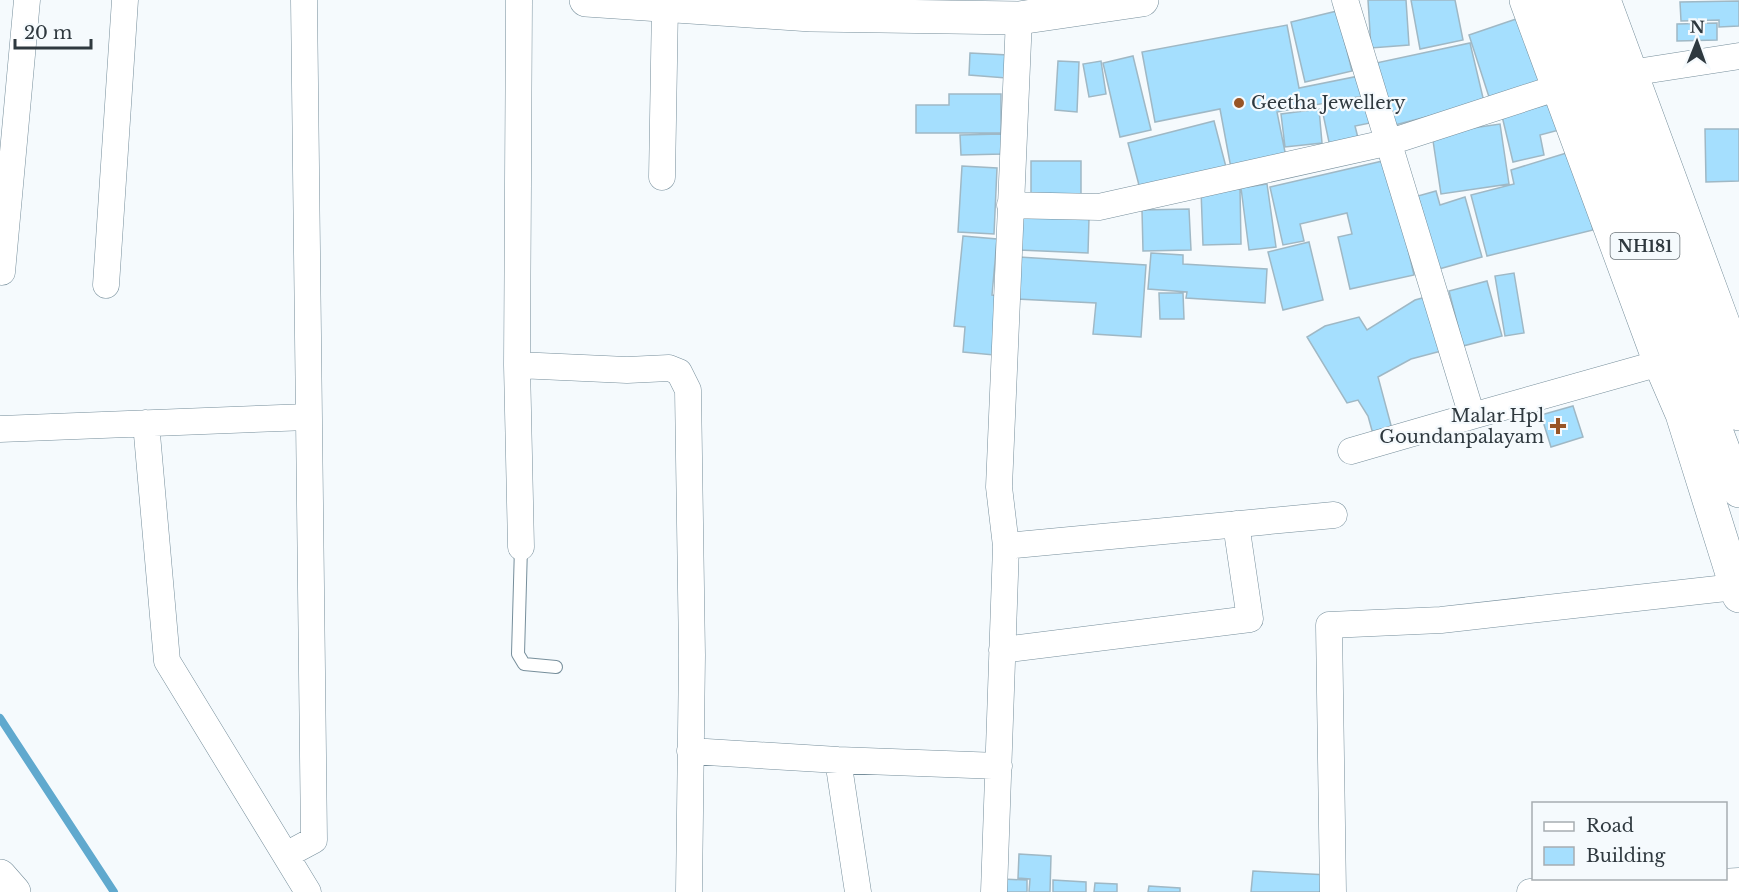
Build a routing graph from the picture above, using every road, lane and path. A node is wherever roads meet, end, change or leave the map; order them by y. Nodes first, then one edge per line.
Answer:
1 (27, 0) edge
2 (125, 0) edge
3 (304, 0) edge
4 (519, 0) edge
5 (586, 0) edge
6 (1142, 0) edge
7 (1345, 0) edge
8 (1526, 0) edge
9 (1553, 0) edge
10 (1580, 0) edge
11 (1604, 0) edge
12 (666, 5) junction
13 (1018, 18) junction
14 (1739, 56) edge
15 (1630, 73) junction
16 (1558, 87) junction
17 (1390, 142) junction
18 (663, 177) dead end
19 (1010, 205) junction
20 (2, 272) dead end
21 (105, 285) dead end
22 (1660, 363) junction
23 (517, 365) junction
24 (1739, 366) edge
25 (1739, 414) edge
26 (1472, 416) junction
27 (308, 417) junction
28 (146, 423) junction
29 (0, 429) edge
30 (1351, 451) dead end
31 (1739, 491) edge
32 (1334, 515) dead end
33 (1236, 524) junction
34 (1005, 546) junction
35 (521, 547) joint
36 (1737, 591) edge
37 (1002, 650) junction
38 (556, 666) dead end
39 (690, 751) junction
40 (838, 760) junction
41 (999, 766) junction
42 (286, 855) junction
43 (0, 876) edge
44 (1739, 881) edge
45 (14, 892) edge
46 (308, 892) edge
47 (689, 892) edge
48 (858, 892) edge
49 (994, 892) edge
50 (1333, 892) edge
51 (1530, 892) edge

1 - 20 street
2 - 21 street
3 - 27 street
4 - 23 street
5 - 12 main road
6 - 13 main road
7 - 17 street
8 - 16 main road
9 - 31 main road, NH181
10 - 25 main road, NH181
11 - 15 main road
12 - 13 main road
12 - 18 street
13 - 19 street
14 - 15 street
15 - 24 main road
16 - 17 street
16 - 22 main road
17 - 19 street
17 - 26 street
19 - 34 street
22 - 26 street
22 - 36 main road
23 - 35 street
23 - 39 street
26 - 30 street
27 - 28 street
27 - 42 street
28 - 29 street
28 - 42 street
32 - 33 street
33 - 34 street
33 - 37 street
34 - 37 street
35 - 38 lane
36 - 50 street
37 - 41 street
39 - 40 street
39 - 47 street
40 - 41 street
40 - 48 street
41 - 49 street
42 - 46 street
43 - 45 main road
44 - 51 street

